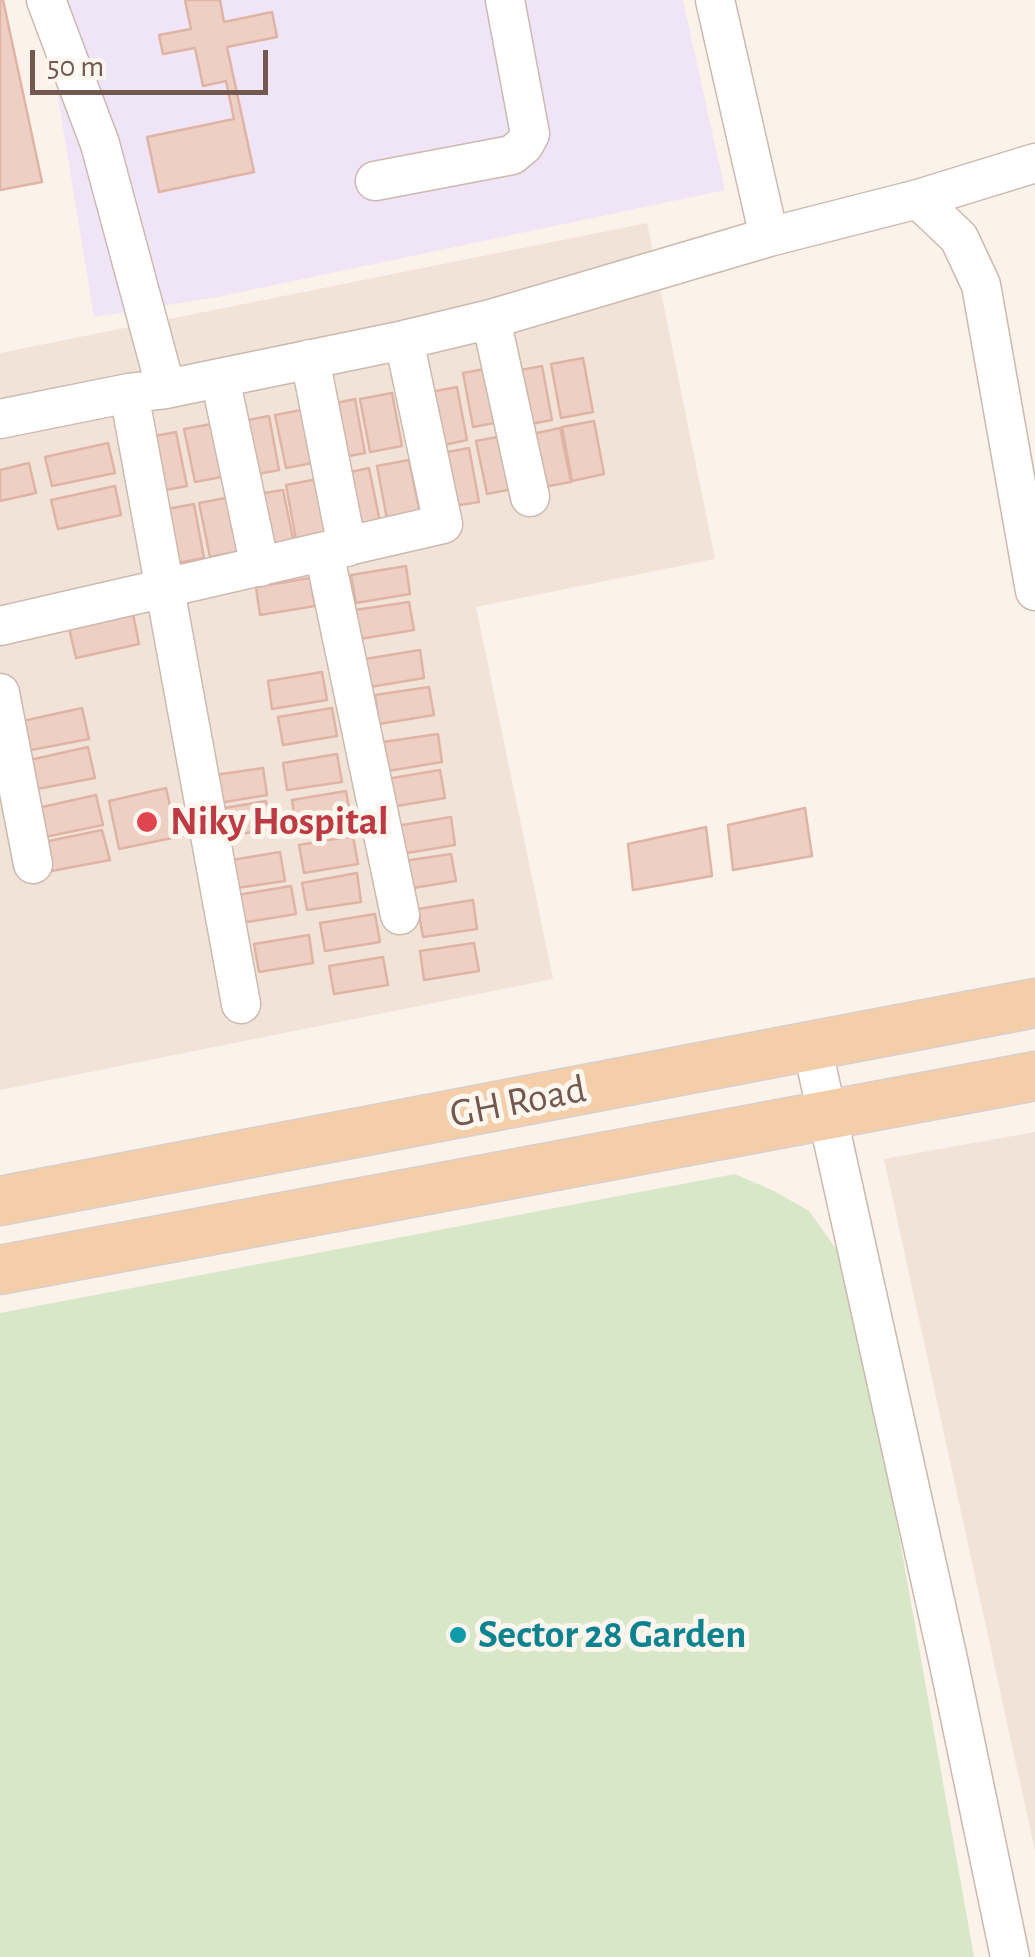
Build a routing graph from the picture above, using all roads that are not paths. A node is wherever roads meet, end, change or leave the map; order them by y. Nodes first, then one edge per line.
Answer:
1 (46, 0) edge
2 (505, 0) edge
3 (715, 0) edge
4 (1035, 163) edge
5 (375, 182) dead end
6 (918, 200) junction
7 (768, 238) junction
8 (491, 319) junction
9 (404, 340) junction
10 (310, 359) junction
11 (220, 378) junction
12 (147, 391) junction
13 (0, 419) edge
14 (530, 497) dead end
15 (335, 549) junction
16 (260, 567) junction
17 (164, 590) junction
18 (1035, 591) edge
19 (0, 626) edge
20 (0, 693) edge
21 (34, 864) dead end
22 (400, 915) dead end
23 (241, 1004) dead end
24 (1035, 1004) edge
25 (812, 1046) junction
26 (1035, 1076) edge
27 (828, 1114) junction
28 (0, 1201) edge
29 (0, 1270) edge
30 (1010, 1957) edge

1 - 12 street
2 - 5 street
3 - 7 street
4 - 6 street
6 - 7 street
6 - 18 street
7 - 8 street
8 - 9 street
8 - 14 street
9 - 10 street
9 - 15 street
10 - 11 street
10 - 15 street
11 - 12 street
11 - 16 street
12 - 13 street
12 - 17 street
15 - 16 street
15 - 22 street
16 - 17 street
17 - 19 street
17 - 23 street
20 - 21 street
24 - 25 main road, GH Road
25 - 27 street
25 - 28 main road, GH Road
26 - 27 main road, GH Road
27 - 29 main road, GH Road
27 - 30 street

